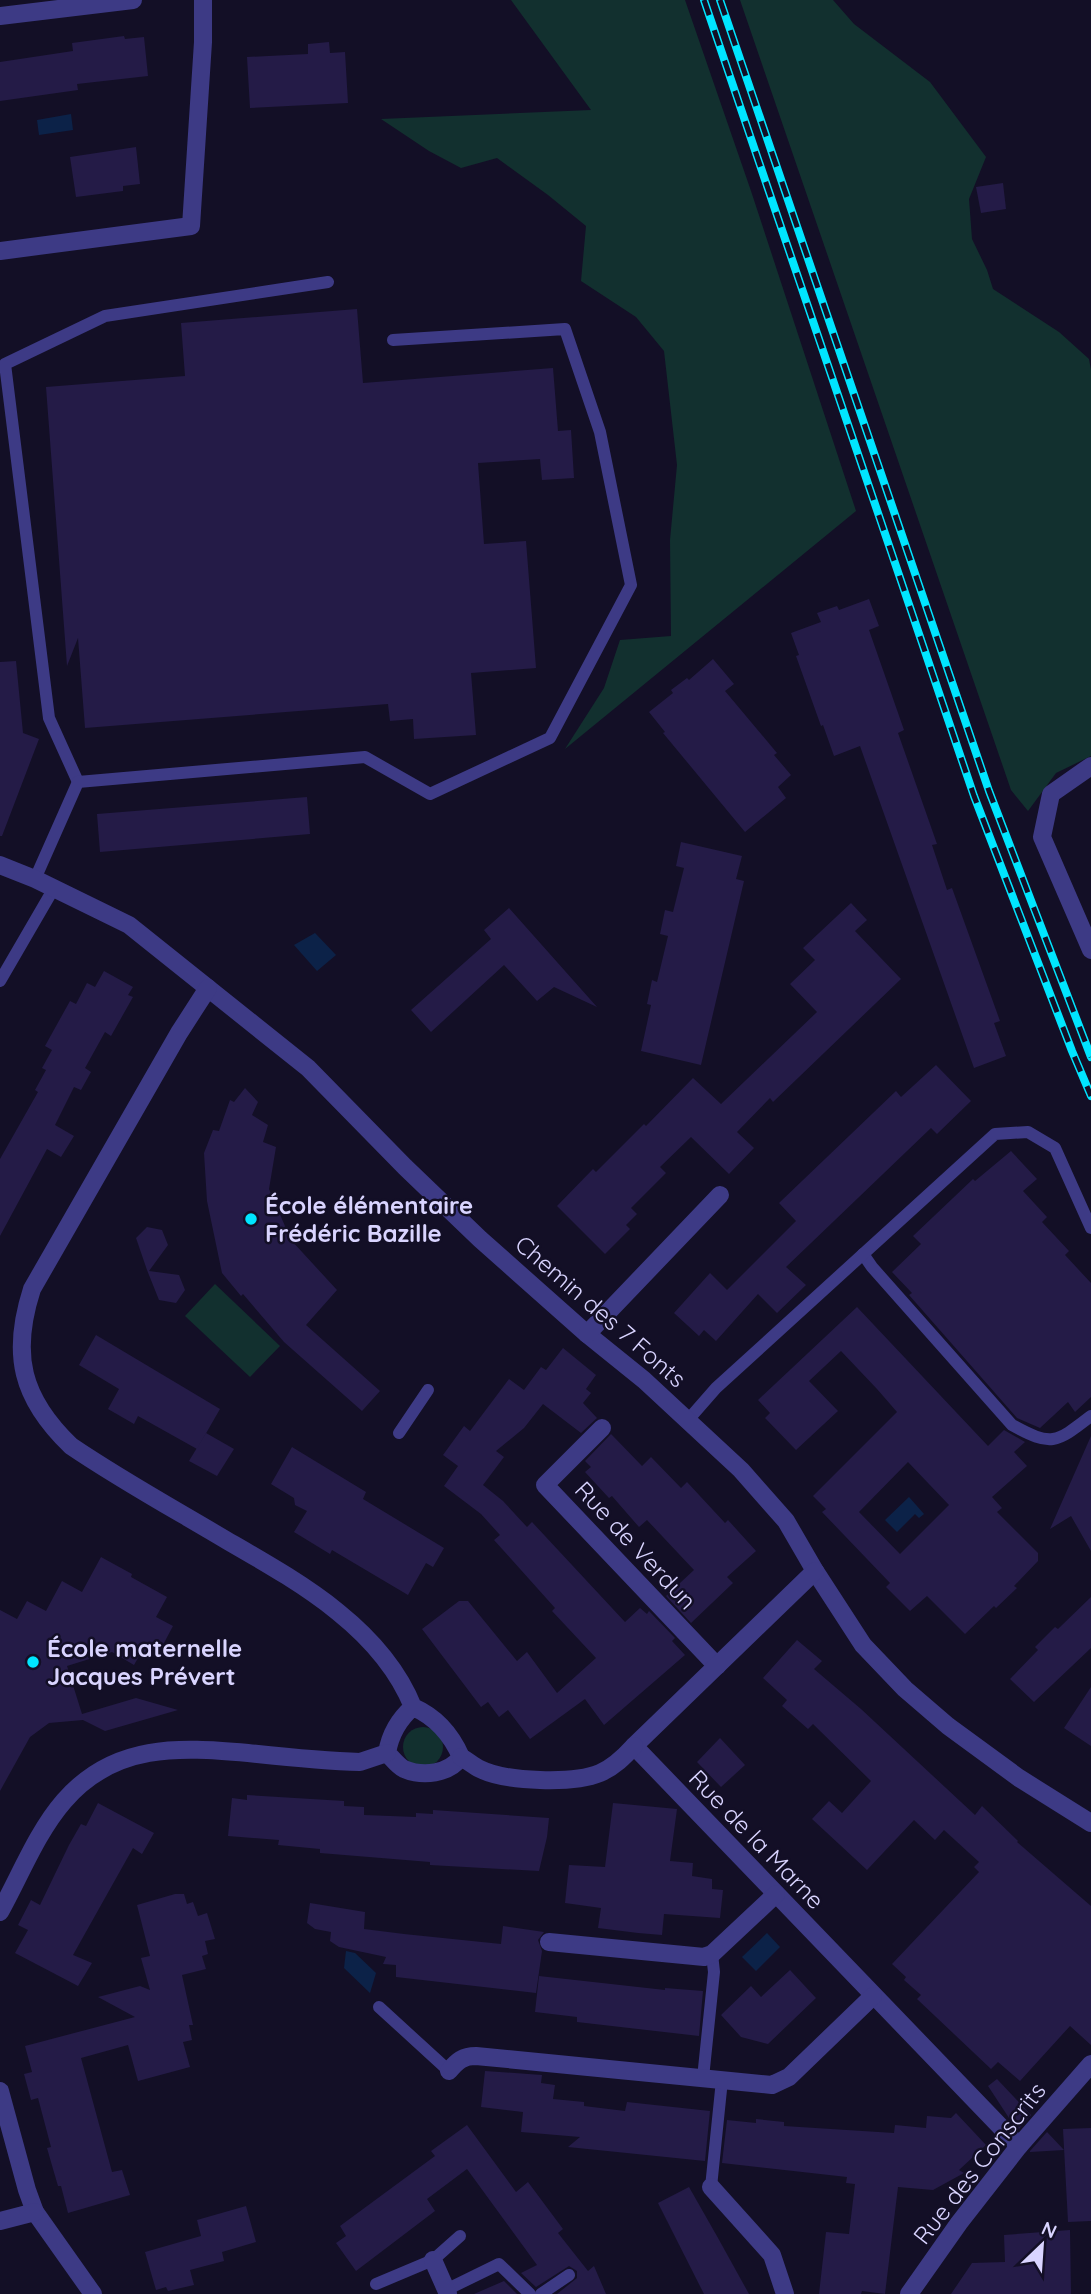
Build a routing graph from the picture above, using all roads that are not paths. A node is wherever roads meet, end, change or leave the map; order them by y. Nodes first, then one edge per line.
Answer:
1 (132, 0) edge
2 (203, 0) edge
3 (0, 16) edge
4 (0, 251) edge
5 (328, 282) dead end
6 (393, 340) dead end
7 (1091, 766) edge
8 (78, 782) junction
9 (0, 865) edge
10 (35, 879) junction
11 (54, 888) junction
12 (1091, 950) edge
13 (0, 981) edge
14 (208, 988) junction
15 (720, 1195) dead end
16 (1091, 1228) edge
17 (863, 1254) junction
18 (587, 1334) junction
19 (428, 1390) dead end
20 (1091, 1416) edge
21 (688, 1420) junction
22 (602, 1428) dead end
23 (398, 1433) dead end
24 (815, 1571) junction
25 (717, 1666) junction
26 (413, 1707) junction
27 (634, 1746) junction
28 (387, 1753) junction
29 (461, 1757) junction
30 (1091, 1823) edge
31 (776, 1894) junction
32 (0, 1912) edge
33 (549, 1942) dead end
34 (712, 1954) junction
35 (873, 1996) junction
36 (379, 2007) dead end
37 (1091, 2064) edge
38 (449, 2071) joint
39 (703, 2078) junction
40 (722, 2080) junction
41 (0, 2091) edge
42 (1019, 2146) junction
43 (711, 2187) joint
44 (35, 2212) junction
45 (0, 2221) edge
46 (460, 2236) dead end
47 (433, 2260) junction
48 (569, 2275) dead end
49 (376, 2284) dead end
50 (447, 2292) edge
51 (93, 2294) edge
52 (530, 2294) edge
53 (541, 2294) edge
54 (785, 2294) edge
55 (909, 2294) edge

1 - 3 street
2 - 4 street
5 - 8 lane
6 - 8 lane
7 - 12 street
8 - 10 lane
9 - 10 street, Chemin des 7 Fonts
10 - 11 street, Chemin des 7 Fonts
11 - 13 lane
11 - 14 street, Chemin des 7 Fonts
14 - 18 street, Chemin des 7 Fonts
14 - 26 street
15 - 18 street
16 - 17 lane
17 - 20 lane
17 - 21 lane
18 - 21 street, Chemin des 7 Fonts
19 - 23 lane
21 - 24 street, Chemin des 7 Fonts
22 - 25 street, Rue de Verdun
24 - 25 street
24 - 30 street, Chemin des 7 Fonts
25 - 27 street
26 - 28 street
26 - 29 street
27 - 29 street
27 - 31 street, Rue de la Marne
28 - 29 street
28 - 32 street
31 - 34 street
31 - 35 street, Rue de la Marne
33 - 34 street
34 - 39 lane
35 - 40 street
35 - 42 street, Rue de la Marne
36 - 38 lane
37 - 42 street, Rue des Conscrits
38 - 39 street
39 - 40 street
40 - 43 lane
41 - 44 street
42 - 55 street, Rue des Conscrits
43 - 54 street
44 - 45 street
44 - 51 street
46 - 47 lane
47 - 49 lane
47 - 50 street
48 - 53 lane
50 - 52 lane

